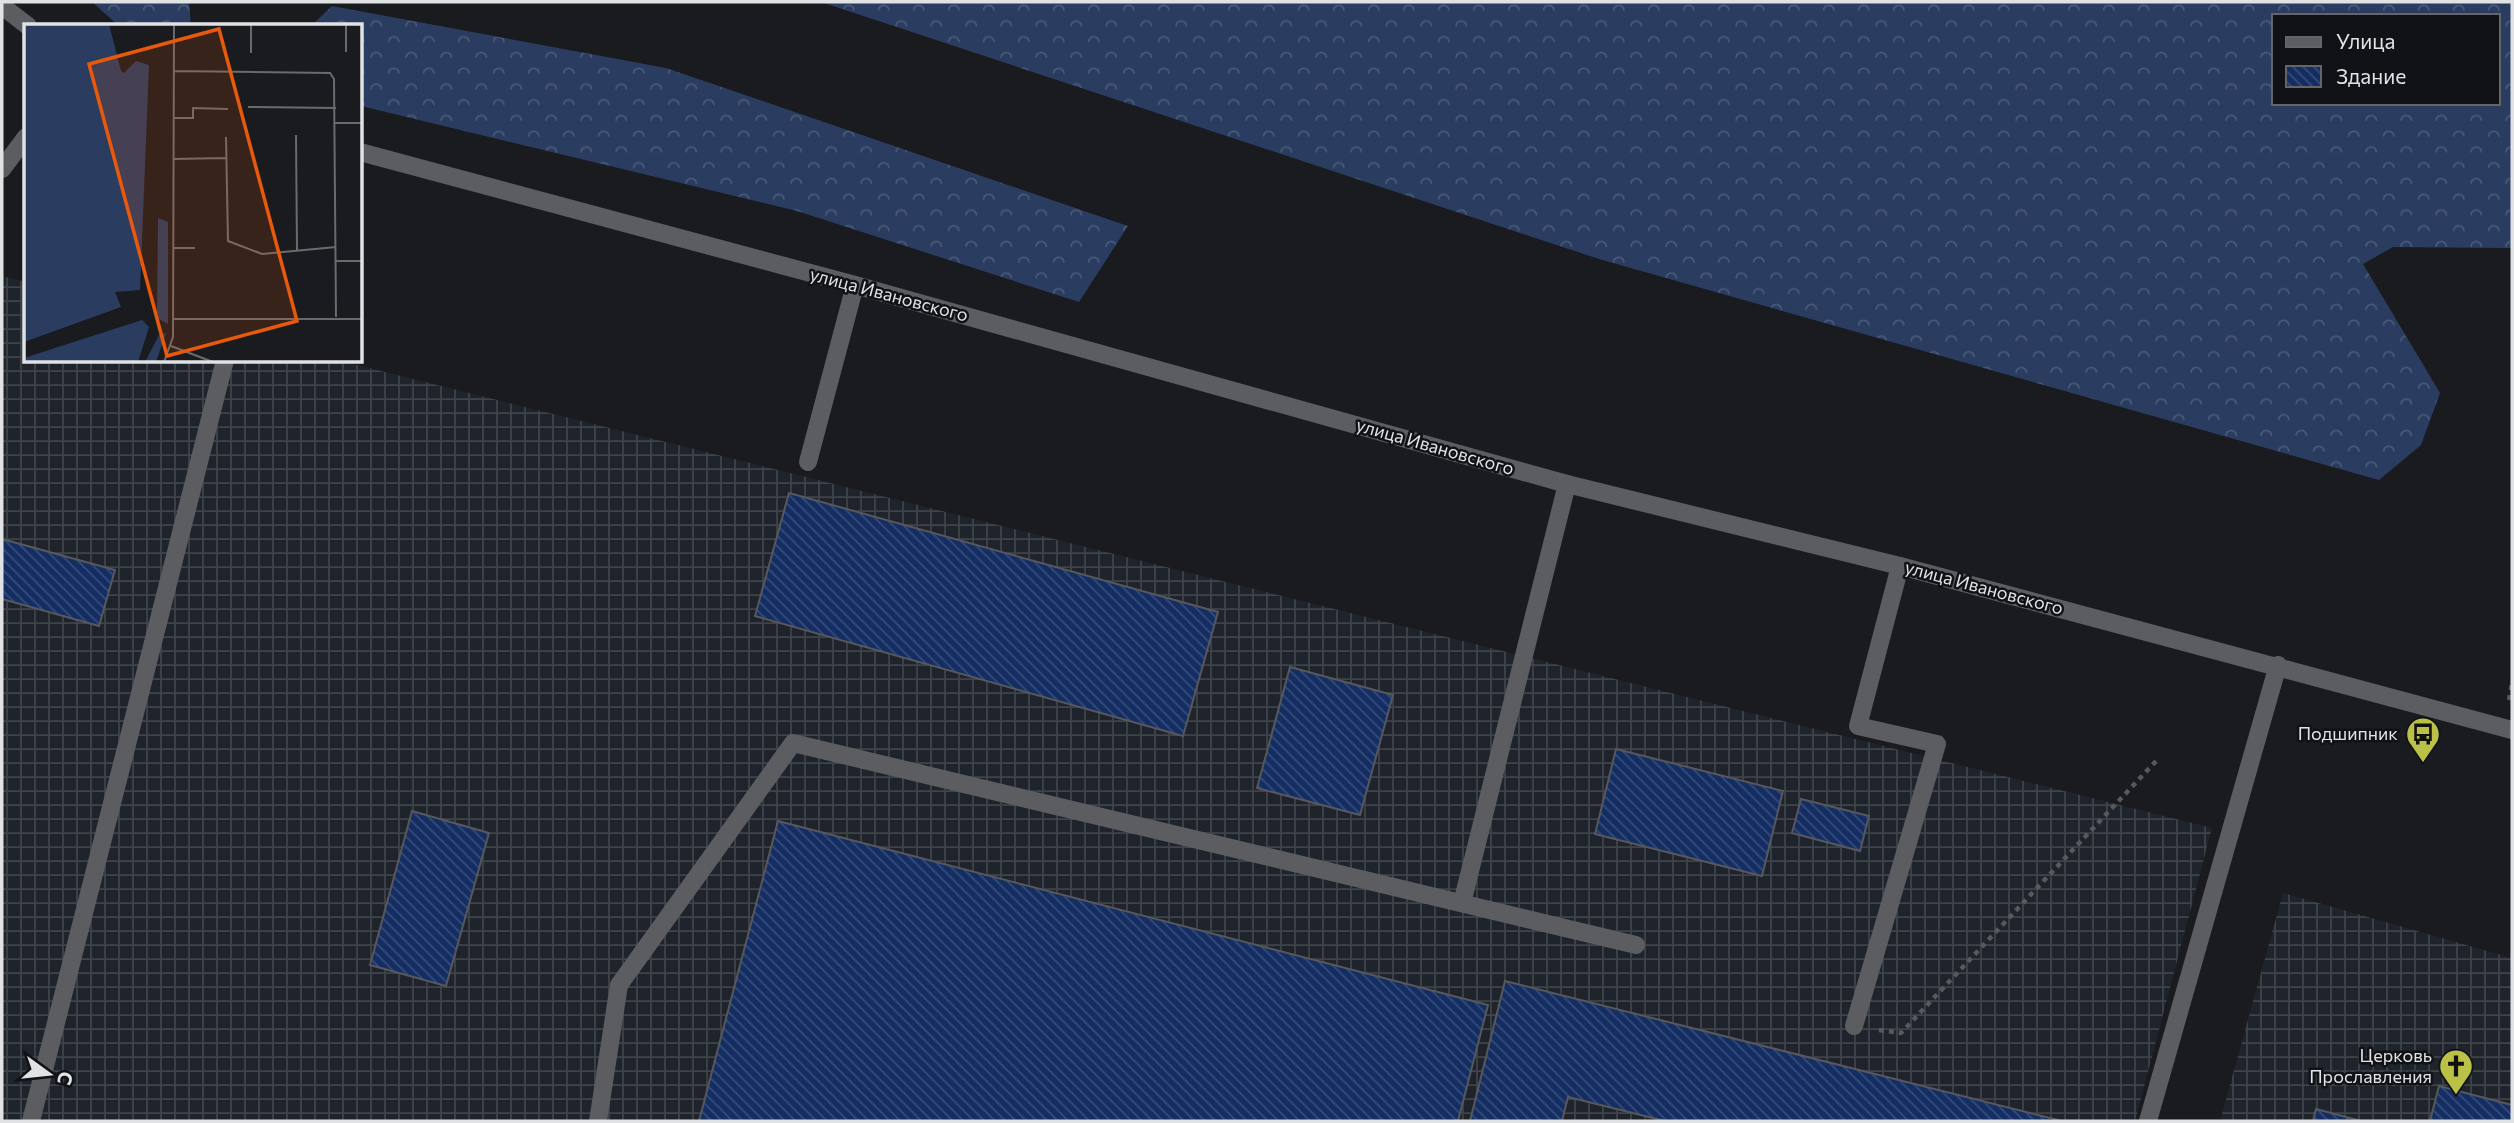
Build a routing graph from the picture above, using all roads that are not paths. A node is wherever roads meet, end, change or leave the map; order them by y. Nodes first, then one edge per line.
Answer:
1 (2, 6) edge
2 (25, 24) edge
3 (24, 140) edge
4 (362, 153) edge
5 (2, 169) edge
6 (855, 285) junction
7 (224, 362) edge
8 (808, 462) dead end
9 (1567, 484) junction
10 (1900, 566) junction
11 (2278, 665) junction
12 (2512, 730) edge
13 (1462, 903) junction
14 (1636, 945) dead end
15 (1854, 1026) road end
16 (31, 1121) edge
17 (598, 1121) edge
18 (2148, 1121) edge

1 - 2 main road
3 - 5 main road
4 - 6 main road, улица Ивановского
6 - 8 main road
6 - 9 main road, улица Ивановского
7 - 16 main road
9 - 10 main road, улица Ивановского
9 - 13 main road
10 - 11 main road, улица Ивановского
10 - 15 main road
11 - 12 main road, улица Ивановского
11 - 18 main road
13 - 14 main road
13 - 17 main road

